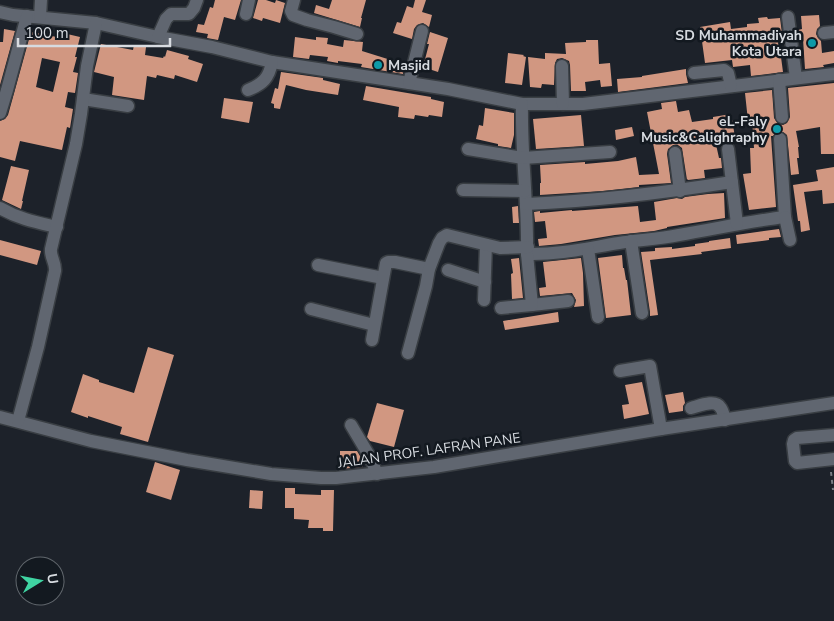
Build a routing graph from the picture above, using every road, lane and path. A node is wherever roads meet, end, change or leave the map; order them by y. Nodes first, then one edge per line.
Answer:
1 (41, 0) edge
2 (197, 0) edge
3 (249, 0) edge
4 (294, 0) edge
5 (0, 12) edge
6 (246, 14) dead end
7 (27, 16) junction
8 (40, 17) junction
9 (788, 17) dead end
10 (96, 23) junction
11 (422, 31) dead end
12 (357, 34) dead end
13 (158, 37) junction
14 (272, 62) junction
15 (562, 66) dead end
16 (694, 74) dead end
17 (834, 74) edge
18 (796, 78) junction
19 (779, 80) junction
20 (409, 83) junction
21 (731, 86) junction
22 (248, 90) dead end
23 (83, 99) junction
24 (522, 104) junction
25 (562, 104) junction
26 (128, 106) dead end
27 (0, 112) edge
28 (782, 117) dead end
29 (780, 139) dead end
30 (468, 149) dead end
31 (728, 149) dead end
32 (610, 152) dead end
33 (675, 153) dead end
34 (523, 158) junction
35 (732, 182) junction
36 (464, 190) dead end
37 (525, 191) junction
38 (680, 191) junction
39 (526, 204) junction
40 (0, 208) edge
41 (785, 217) junction
42 (737, 224) junction
43 (57, 227) junction
44 (790, 240) dead end
45 (631, 241) junction
46 (486, 245) junction
47 (588, 249) junction
48 (528, 250) junction
49 (318, 265) dead end
50 (429, 269) junction
51 (448, 270) dead end
52 (383, 278) junction
53 (485, 282) junction
54 (484, 300) dead end
55 (568, 301) dead end
56 (532, 305) junction
57 (501, 308) dead end
58 (311, 310) dead end
59 (642, 313) dead end
60 (598, 317) dead end
61 (374, 325) junction
62 (372, 340) dead end
63 (408, 353) dead end
64 (620, 371) dead end
65 (834, 403) edge
66 (691, 408) dead end
67 (0, 417) edge
68 (725, 420) junction
69 (18, 421) junction
70 (351, 425) dead end
71 (662, 429) junction
72 (834, 434) edge
73 (832, 459) edge
74 (378, 474) junction
75 (833, 490) edge

1 - 8 street
2 - 13 street
3 - 6 street
4 - 12 street
5 - 7 street
7 - 8 street
7 - 27 street
8 - 10 street
9 - 18 street
10 - 13 street
10 - 23 street
11 - 20 street
13 - 14 street
14 - 20 street
14 - 22 street
15 - 25 street
16 - 21 street
17 - 18 street
18 - 19 street
19 - 21 street
19 - 28 street
20 - 24 street
21 - 25 street
23 - 26 street
23 - 43 street
24 - 25 street
24 - 34 street
29 - 41 street
30 - 34 street
31 - 35 street
32 - 34 street
33 - 38 street
34 - 37 street
35 - 38 street
35 - 42 street
36 - 37 street
37 - 39 street
38 - 39 street
39 - 48 street
40 - 43 street
41 - 42 street
41 - 44 street
42 - 45 street
43 - 69 street
45 - 47 street
45 - 59 street
46 - 48 street
46 - 50 street
46 - 53 street
47 - 48 street
47 - 60 street
48 - 56 street
49 - 52 street
50 - 52 street
50 - 63 street
51 - 53 street
52 - 61 street
53 - 54 street
55 - 56 street
56 - 57 street
58 - 61 street
61 - 62 street
64 - 71 street
65 - 68 street, JALAN PROF. LAFRAN PANE
66 - 68 street
67 - 69 street, JALAN PROF. LAFRAN PANE
68 - 71 street, JALAN PROF. LAFRAN PANE
69 - 74 street, JALAN PROF. LAFRAN PANE
70 - 74 street
71 - 74 street, JALAN PROF. LAFRAN PANE
72 - 73 street
73 - 75 path

